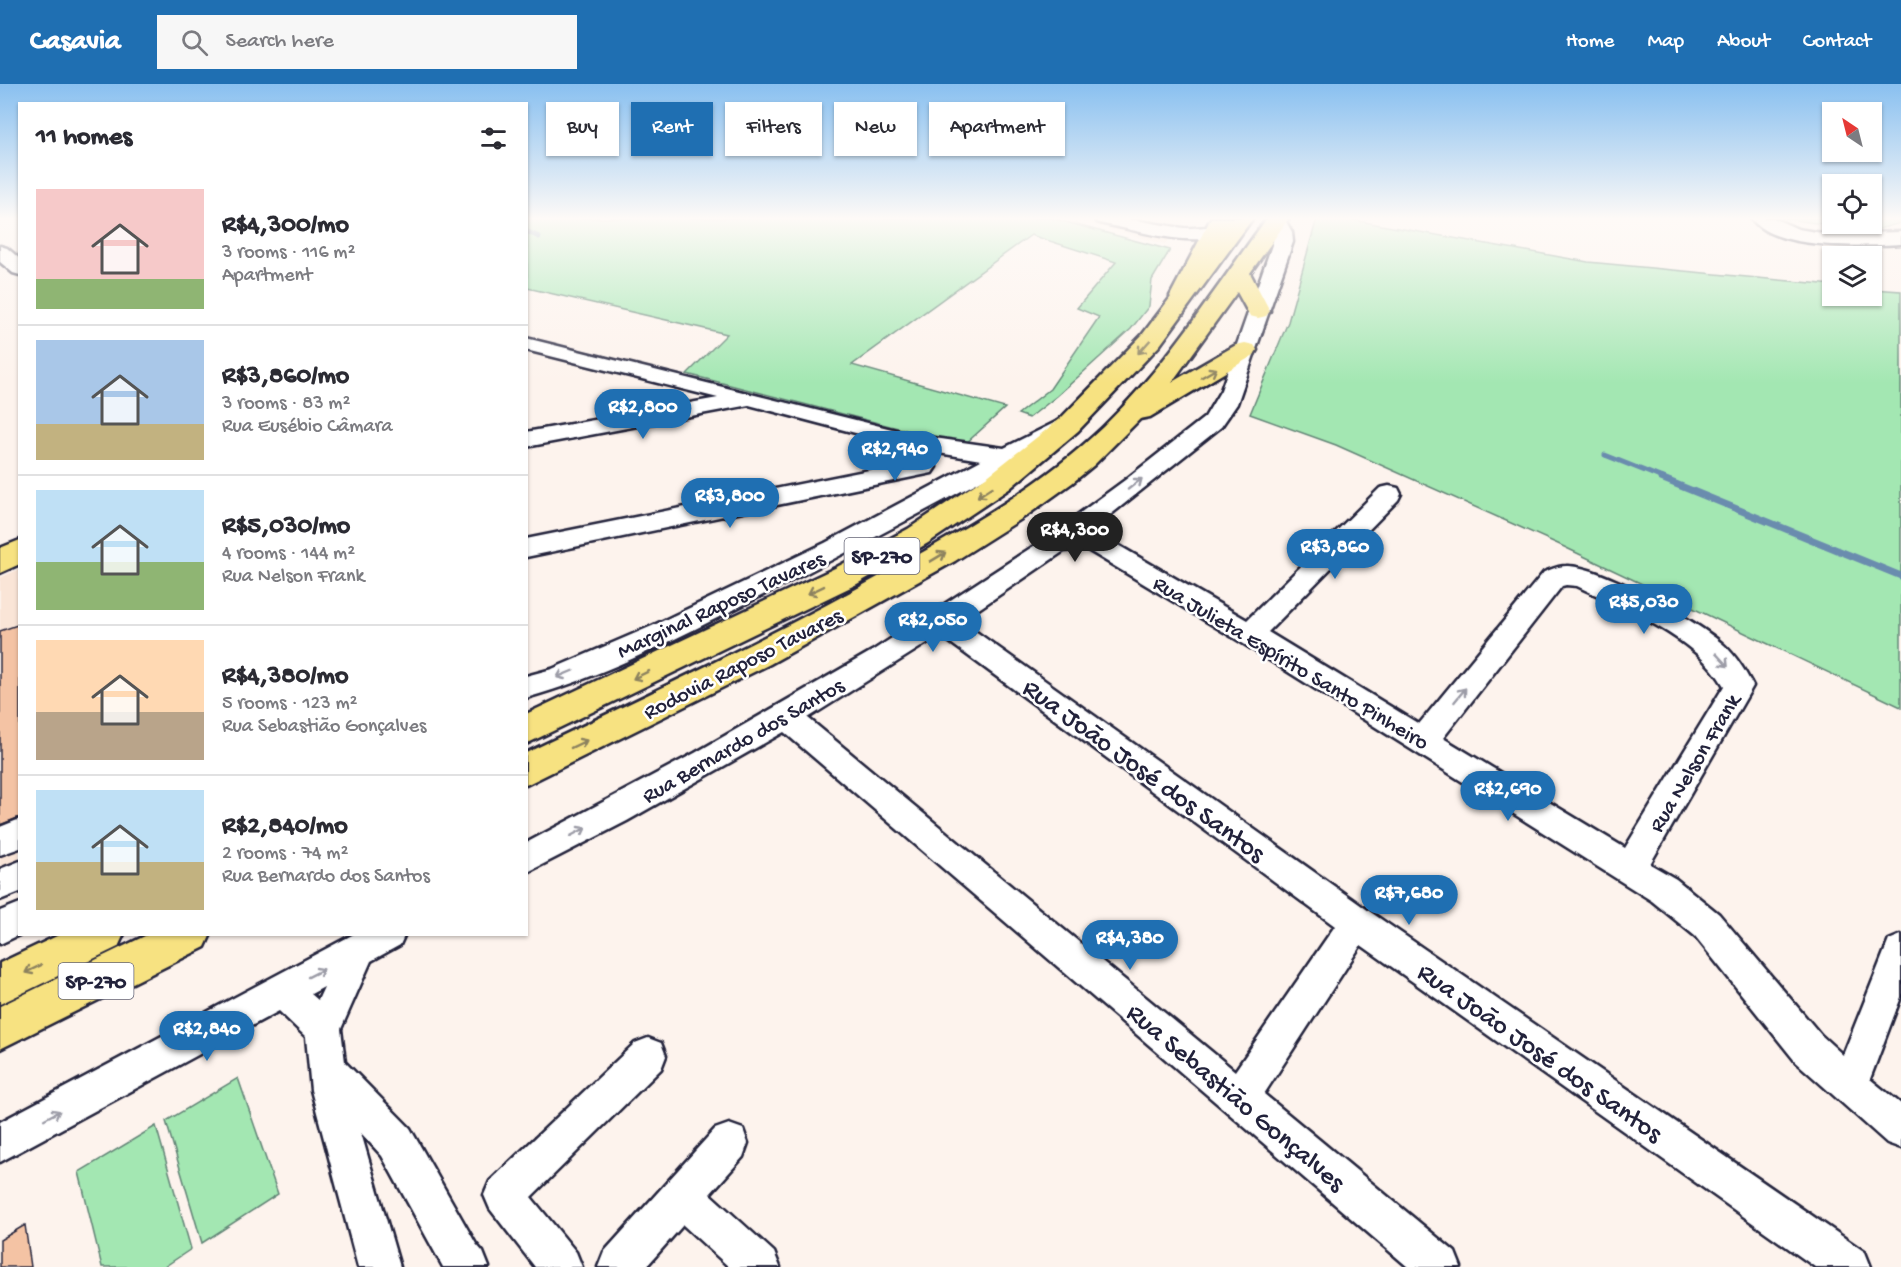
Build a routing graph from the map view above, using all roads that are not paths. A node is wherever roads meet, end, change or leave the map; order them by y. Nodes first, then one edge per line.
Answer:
1 (1193, 273) edge
2 (1201, 273) edge
3 (1239, 273) joint
4 (1272, 273) edge
5 (1180, 301) junction
6 (1258, 311) junction
7 (531, 347) edge
8 (1245, 350) junction
9 (752, 399) junction
10 (1121, 422) junction
11 (1069, 424) junction
12 (528, 441) edge
13 (920, 443) junction
14 (1005, 456) junction
15 (924, 467) junction
16 (1389, 494) dead end
17 (901, 511) junction
18 (1089, 531) junction
19 (528, 548) edge
20 (18, 551) edge
21 (0, 562) edge
22 (942, 622) junction
23 (1249, 634) junction
24 (528, 686) edge
25 (786, 716) junction
26 (528, 729) edge
27 (1423, 741) junction
28 (528, 769) edge
29 (18, 834) edge
30 (0, 841) edge
31 (528, 858) edge
32 (1630, 869) junction
33 (18, 877) edge
34 (0, 885) edge
35 (18, 886) edge
36 (0, 890) edge
37 (18, 919) edge
38 (1357, 922) junction
39 (0, 928) edge
40 (100, 936) edge
41 (187, 936) edge
42 (373, 942) edge
43 (1901, 951) edge
44 (0, 984) edge
45 (282, 990) junction
46 (0, 1028) edge
47 (323, 1029) junction
48 (648, 1056) dead end
49 (327, 1070) junction
50 (1849, 1086) junction
51 (1239, 1098) junction
52 (1901, 1129) edge
53 (0, 1143) edge
54 (729, 1143) dead end
55 (682, 1196) junction
56 (379, 1267) edge
57 (468, 1267) edge
58 (561, 1267) edge
59 (619, 1267) edge
60 (759, 1267) edge
61 (1440, 1267) edge
62 (1850, 1267) edge

1 - 5 main road
2 - 5 main road, Rodovia Raposo Tavares / SP-270
3 - 6 main road
3 - 10 main road, Rodovia Raposo Tavares / SP-270
4 - 6 street, Rua Bernardo dos Santos
5 -> 11 main road, Rodovia Raposo Tavares / SP-270
6 - 8 street, Rua Bernardo dos Santos
7 - 9 street
10 -> 8 main road
18 -> 8 street, Rua Bernardo dos Santos
9 - 12 street
9 - 13 street
28 -> 10 main road, Rodovia Raposo Tavares / SP-270
11 - 14 street, Marginal Raposo Tavares
11 -> 26 main road, Rodovia Raposo Tavares / SP-270
13 - 14 street
13 - 15 street
14 - 17 street, Marginal Raposo Tavares
15 - 17 street
15 - 19 street
16 - 23 street
17 -> 24 street, Marginal Raposo Tavares
18 - 22 street, Rua Bernardo dos Santos
18 - 23 street, Rua Julieta Espírito Santo Pinheiro
20 - 21 main road
22 - 25 street, Rua Bernardo dos Santos
22 - 38 street, Rua João José dos Santos
23 - 27 street, Rua Julieta Espírito Santo Pinheiro
31 -> 25 street, Rua Bernardo dos Santos
25 - 51 street, Rua Sebastião Gonçalves
27 - 32 street, Rua Julieta Espírito Santo Pinheiro
27 -> 32 street, Rua Nelson Frank
29 - 30 street
32 - 50 street, Rua Julieta Espírito Santo Pinheiro
33 - 34 street
35 - 36 street
37 - 39 street
38 - 51 street
38 - 62 street, Rua João José dos Santos
40 -> 44 main road, SP-270
41 - 46 main road, SP-270
45 -> 42 street
42 - 47 street
43 - 50 street
45 - 47 street
53 -> 45 street
47 - 49 street
48 - 58 street
49 - 56 street
49 - 57 street
50 - 52 street, Rua Julieta Espírito Santo Pinheiro
51 - 61 street, Rua Sebastião Gonçalves
54 - 55 street
55 - 59 street
55 - 60 street

